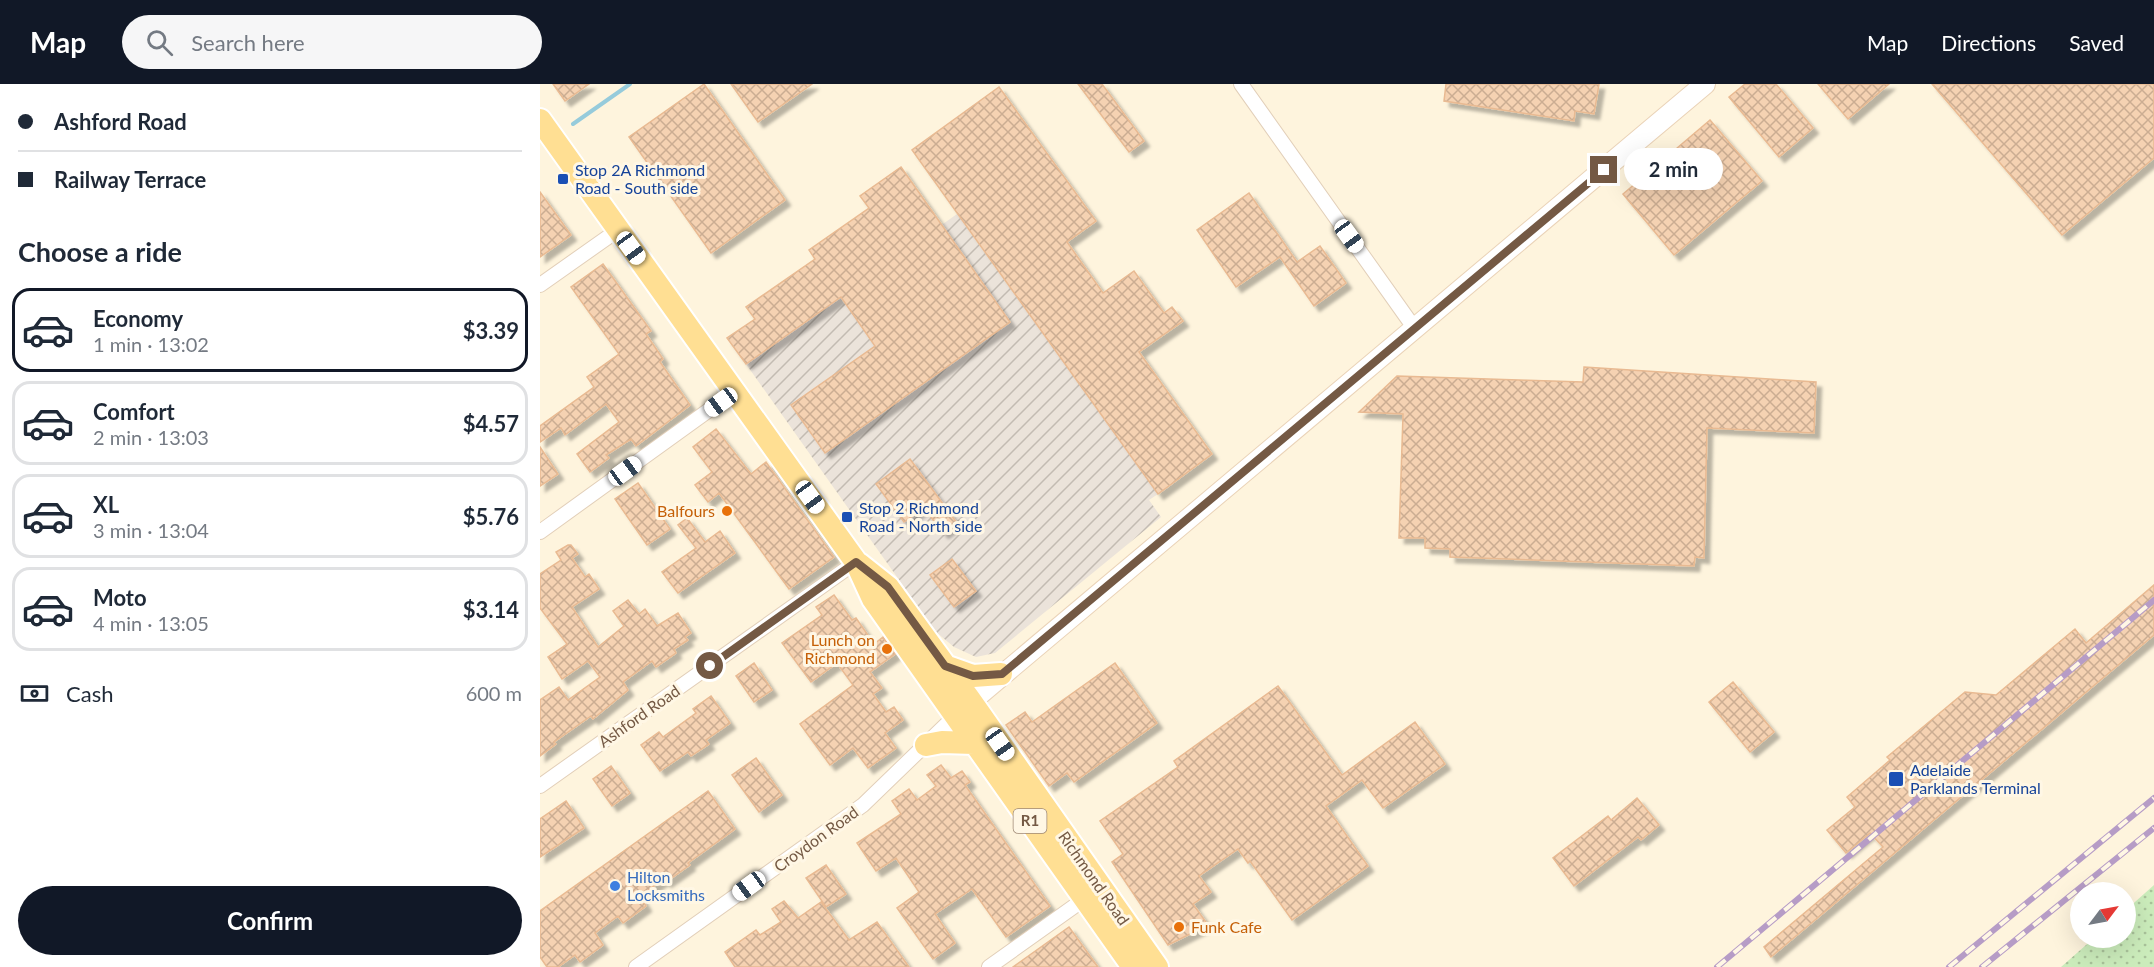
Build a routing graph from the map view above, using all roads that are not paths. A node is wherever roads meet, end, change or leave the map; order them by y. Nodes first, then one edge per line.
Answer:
1 (1241, 84) edge
2 (1705, 84) edge
3 (540, 120) edge
4 (618, 230) junction
5 (540, 285) edge
6 (1415, 329) junction
7 (734, 392) junction
8 (540, 532) edge
9 (856, 562) junction
10 (945, 666) junction
11 (998, 677) junction
12 (963, 708) junction
13 (981, 735) junction
14 (926, 745) junction
15 (540, 786) edge
16 (1093, 893) junction
17 (636, 967) edge
18 (989, 967) edge
19 (1134, 967) edge
20 (1157, 967) edge

1 - 6 street
2 - 6 main road
3 - 4 main road, Richmond Road / R1
4 - 5 street
4 - 7 main road, Richmond Road / R1
6 - 11 main road
7 - 8 street
7 - 9 main road, Richmond Road / R1
9 - 10 main road, Richmond Road / R1
9 - 12 main road, Richmond Road / R1
9 - 15 street, Ashford Road
10 - 11 main road
10 - 12 main road, Richmond Road / R1
11 - 12 main road
11 - 13 main road
12 - 13 main road, Richmond Road / R1
12 - 14 street, Croydon Road
13 - 14 main road
13 - 16 main road, Richmond Road / R1
14 - 17 street, Croydon Road
16 - 18 street
16 - 19 main road, Richmond Road / R1
16 - 20 main road, Richmond Road / R1

